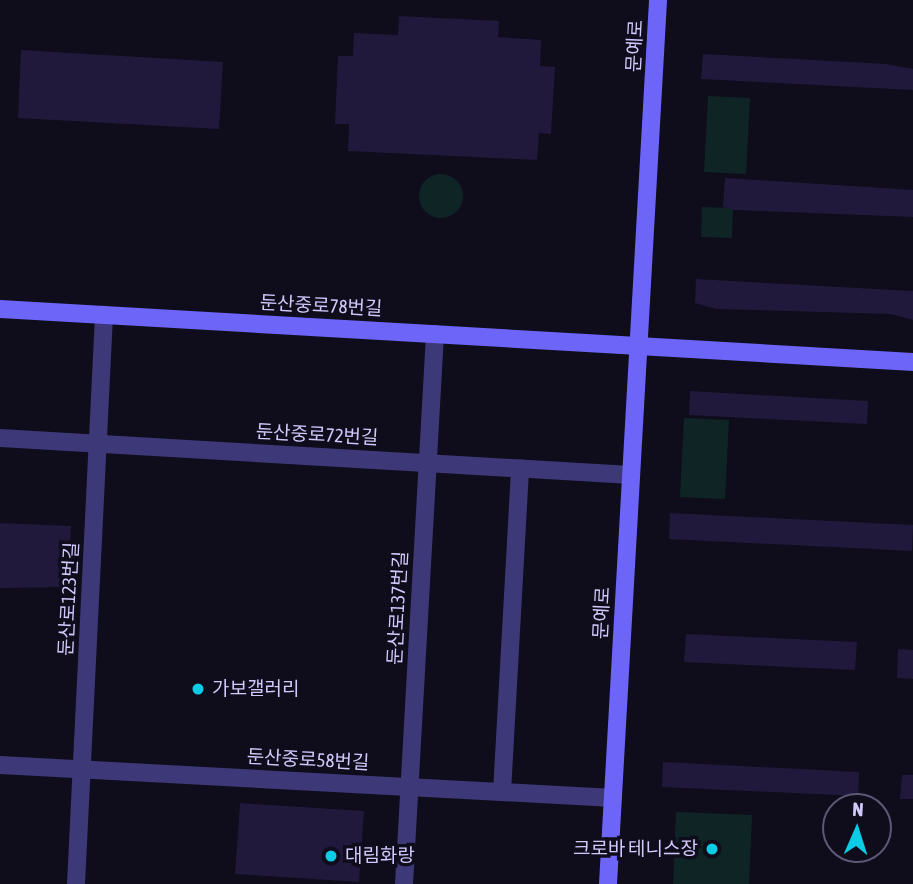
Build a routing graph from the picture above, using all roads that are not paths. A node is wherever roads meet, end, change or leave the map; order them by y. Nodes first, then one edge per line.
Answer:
1 (658, 0) edge
2 (0, 309) edge
3 (104, 315) junction
4 (435, 334) junction
5 (639, 345) junction
6 (913, 362) edge
7 (0, 438) edge
8 (98, 444) junction
9 (427, 463) junction
10 (520, 468) junction
11 (631, 475) junction
12 (0, 765) edge
13 (82, 769) junction
14 (409, 787) junction
15 (502, 792) junction
16 (613, 798) junction
17 (76, 884) edge
18 (404, 884) edge
19 (608, 884) edge

1 - 5 main road, 문예로
2 - 3 main road, 둔산중로78번길
3 - 4 main road, 둔산중로78번길
3 - 8 street, 둔산로123번길
4 - 5 main road, 둔산중로78번길
4 - 9 street, 둔산로137번길
5 - 6 main road
5 - 11 main road, 문예로
7 - 8 street, 둔산중로72번길
8 - 9 street, 둔산중로72번길
8 - 13 street, 둔산로123번길
9 - 10 street, 둔산중로72번길
9 - 14 street, 둔산로137번길
10 - 11 street, 둔산중로72번길
10 - 15 street
11 - 16 main road, 문예로
12 - 13 street, 둔산중로58번길
13 - 14 street, 둔산중로58번길
13 - 17 street, 둔산로123번길
14 - 15 street, 둔산중로58번길
14 - 18 street, 둔산로137번길
15 - 16 street, 둔산중로58번길
16 - 19 main road, 문예로

